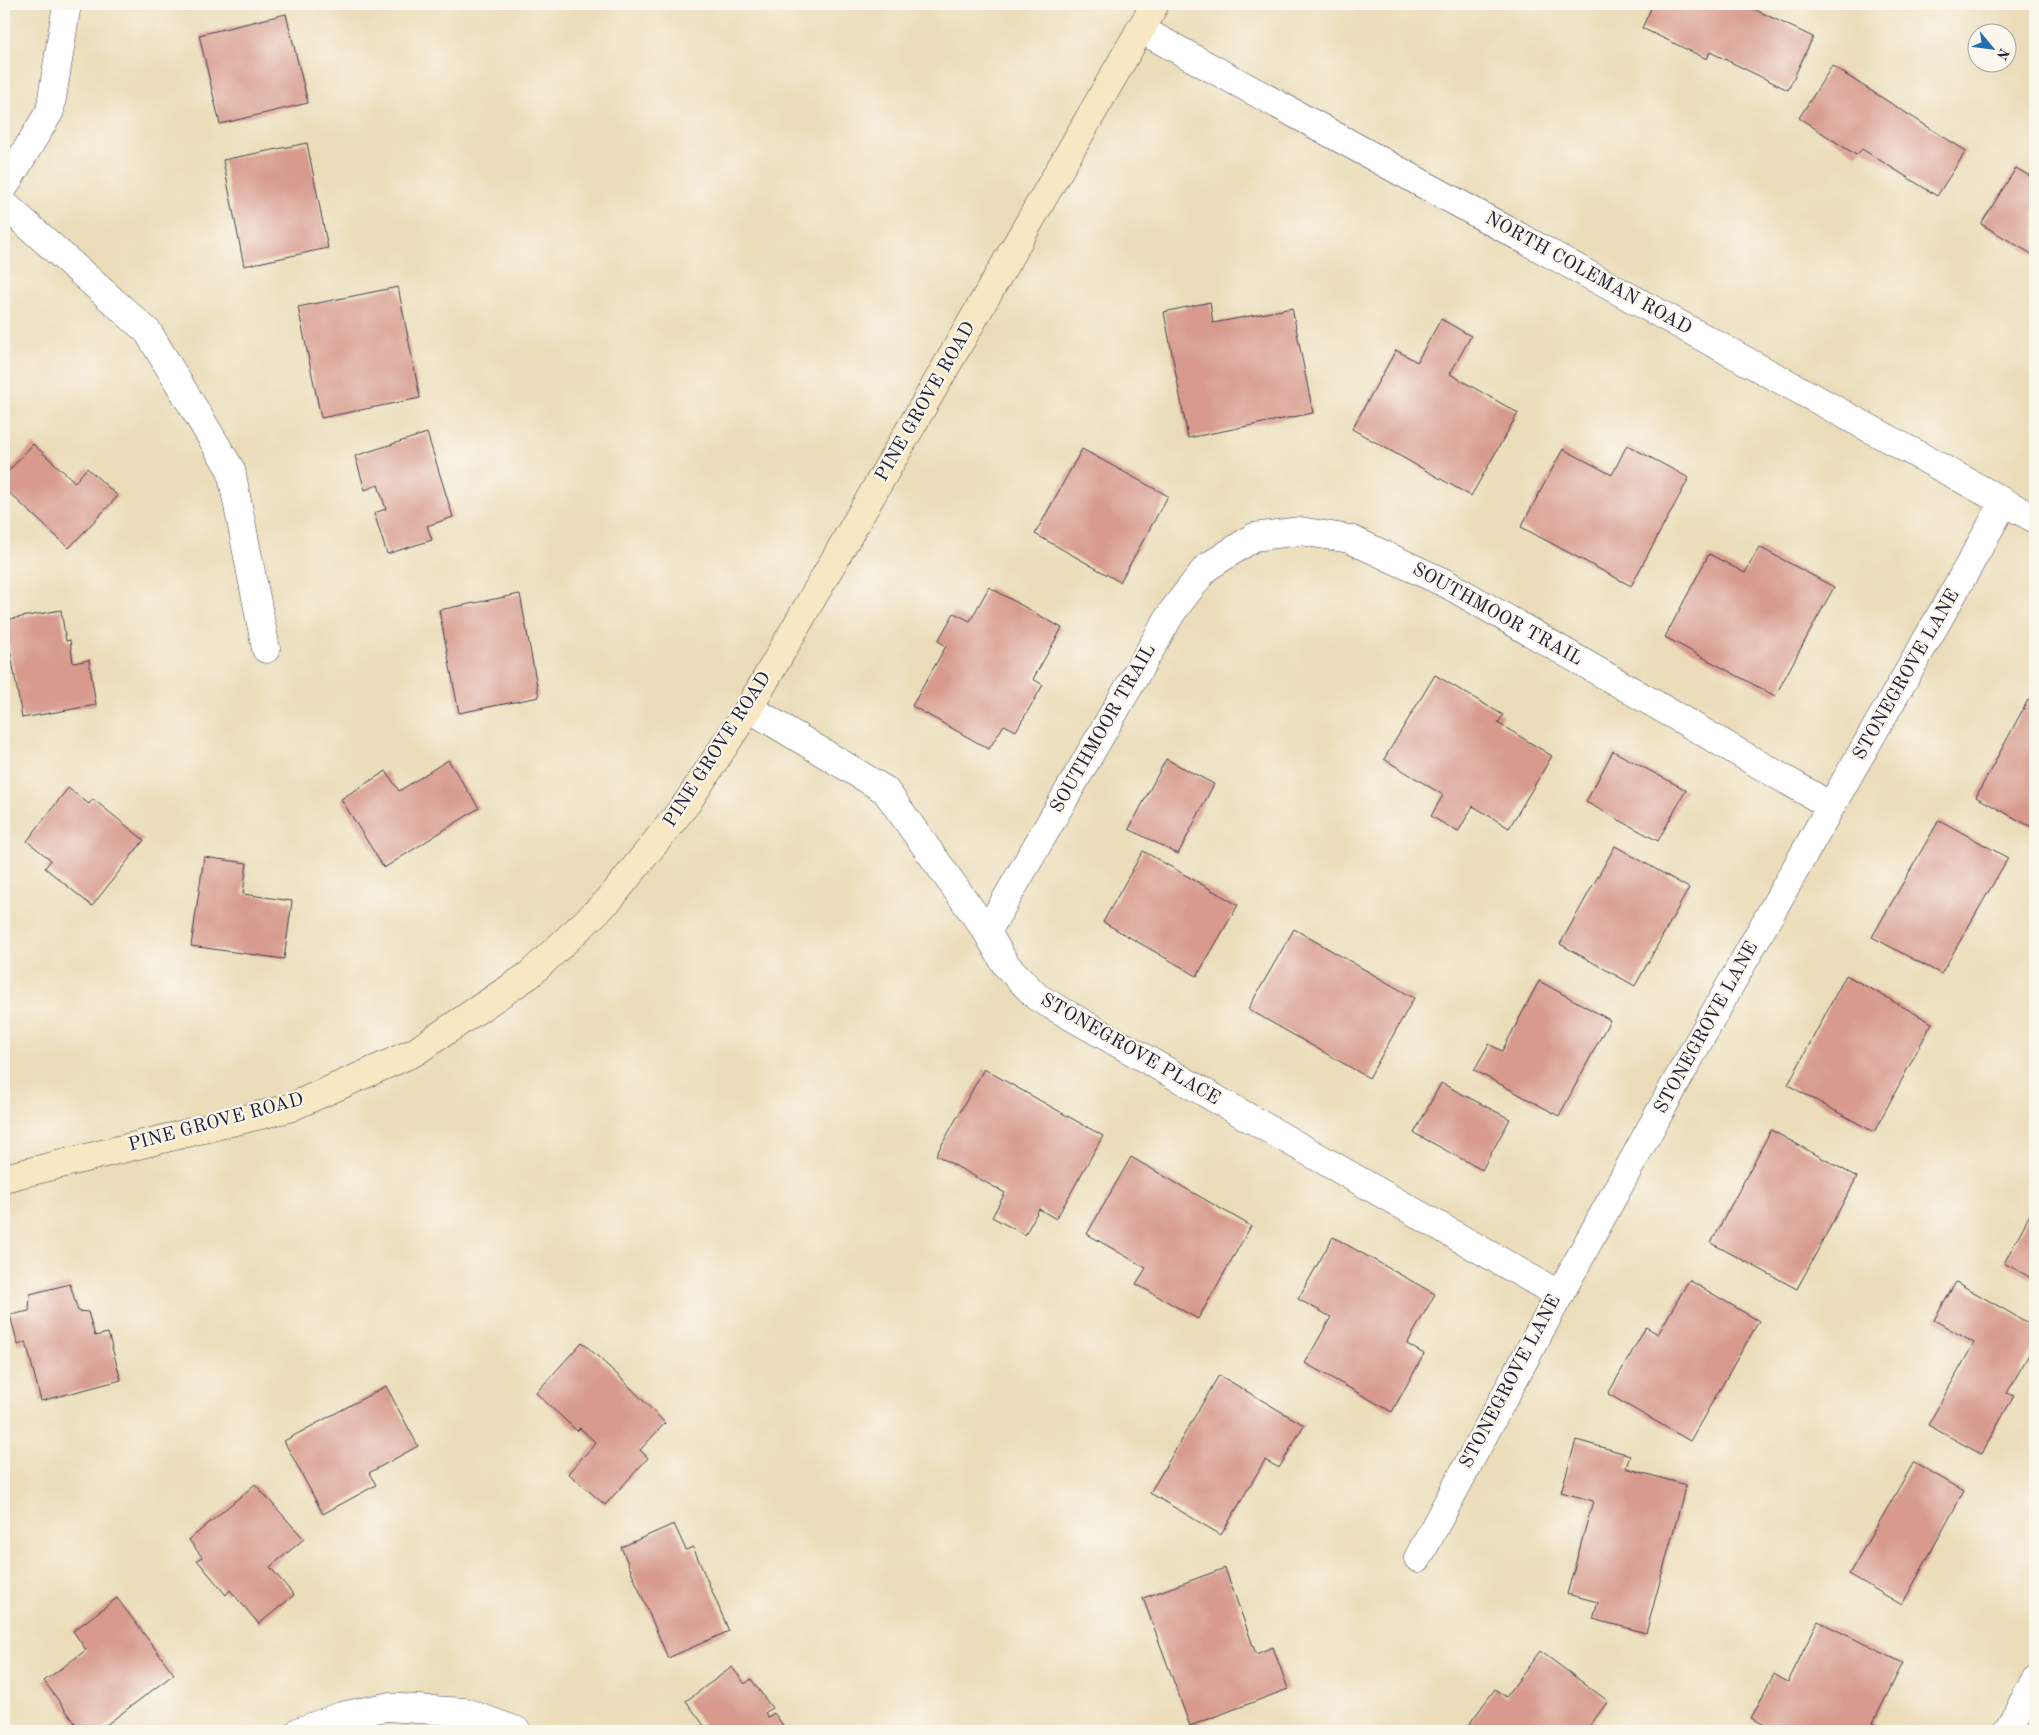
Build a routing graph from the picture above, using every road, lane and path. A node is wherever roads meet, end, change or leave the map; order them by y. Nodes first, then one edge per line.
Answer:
1 (67, 4) edge
2 (1155, 4) edge
3 (1140, 29) junction
4 (4, 187) edge
5 (4, 204) edge
6 (2004, 502) junction
7 (2035, 519) edge
8 (266, 649) dead end
9 (749, 708) junction
10 (1831, 806) junction
11 (987, 932) junction
12 (4, 1178) edge
13 (1558, 1294) junction
14 (1418, 1558) dead end
15 (2035, 1681) edge
16 (300, 1731) edge
17 (517, 1731) edge
18 (2007, 1731) edge

1 - 4 street
2 - 3 main road, PINE GROVE ROAD
3 - 6 street, NORTH COLEMAN ROAD
3 - 9 main road, PINE GROVE ROAD
5 - 8 street
6 - 7 street, NORTH COLEMAN ROAD
6 - 10 street, STONEGROVE LANE
9 - 11 street, STONEGROVE PLACE
9 - 12 main road, PINE GROVE ROAD
10 - 11 street, SOUTHMOOR TRAIL
10 - 13 street, STONEGROVE LANE
11 - 13 street, STONEGROVE PLACE
13 - 14 street, STONEGROVE LANE
15 - 18 street
16 - 17 street

